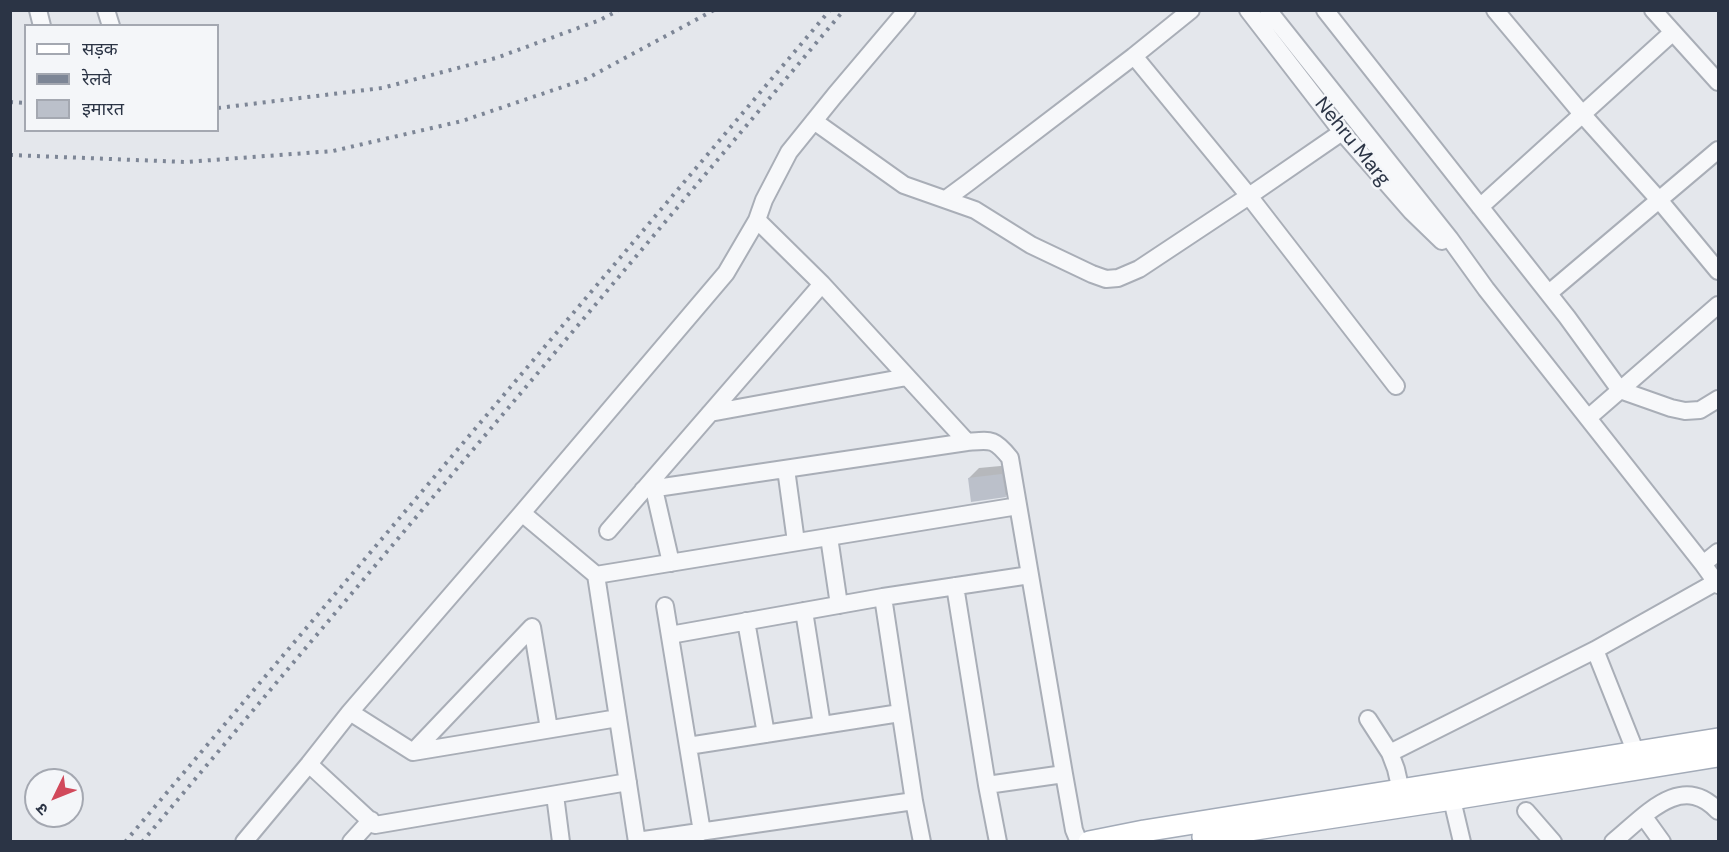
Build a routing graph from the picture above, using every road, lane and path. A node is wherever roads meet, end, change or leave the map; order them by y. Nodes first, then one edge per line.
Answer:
1 (906, 10) edge
2 (1191, 10) edge
3 (1248, 10) edge
4 (1268, 10) edge
5 (1495, 10) edge
6 (1653, 10) edge
7 (1329, 12) edge
8 (1673, 32) junction
9 (1134, 56) junction
10 (1715, 72) edge
11 (1583, 115) junction
12 (814, 121) junction
13 (1342, 132) junction
14 (1719, 150) edge
15 (1249, 196) junction
16 (945, 199) junction
17 (1660, 201) junction
18 (1480, 207) junction
19 (757, 220) junction
20 (1468, 263) junction
21 (1719, 271) edge
22 (822, 284) junction
23 (1549, 293) junction
24 (1719, 305) edge
25 (907, 377) junction
26 (1396, 386) dead end
27 (1620, 390) junction
28 (1719, 399) edge
29 (710, 413) junction
30 (1588, 418) junction
31 (967, 442) junction
32 (786, 469) junction
33 (649, 490) junction
34 (1018, 506) junction
35 (522, 513) junction
36 (608, 531) dead end
37 (829, 537) junction
38 (796, 542) junction
39 (1719, 552) edge
40 (670, 563) junction
41 (1703, 564) junction
42 (596, 575) junction
43 (1030, 575) junction
44 (1717, 583) edge
45 (955, 586) junction
46 (883, 597) junction
47 (839, 605) junction
48 (665, 606) dead end
49 (804, 611) junction
50 (747, 621) junction
51 (670, 635) junction
52 (1595, 650) junction
53 (350, 712) junction
54 (900, 713) junction
55 (618, 718) junction
56 (1368, 719) dead end
57 (822, 725) junction
58 (549, 729) junction
59 (766, 734) junction
60 (1719, 739) edge
61 (688, 746) junction
62 (412, 752) junction
63 (1390, 753) junction
64 (1636, 753) junction
65 (1719, 756) edge
66 (309, 764) junction
67 (1064, 774) junction
68 (628, 782) junction
69 (987, 785) junction
70 (1401, 791) junction
71 (1450, 791) junction
72 (555, 795) junction
73 (914, 801) junction
74 (1526, 811) dead end
75 (1719, 811) edge
76 (1283, 817) junction
77 (1644, 817) junction
78 (371, 820) junction
79 (702, 832) junction
80 (637, 841) edge
81 (244, 842) edge
82 (351, 842) edge
83 (561, 842) edge
84 (922, 842) edge
85 (998, 842) edge
86 (1078, 842) edge
87 (1089, 842) edge
88 (1171, 842) edge
89 (1462, 842) edge
90 (1552, 842) edge
91 (1613, 842) edge
92 (1662, 842) edge

1 - 12 street
2 - 9 street
3 - 13 street, Nehru Marg
4 - 20 street
5 - 11 street
6 - 8 street
7 - 18 street
8 - 10 street
8 - 11 street
9 - 15 street
9 - 16 street
11 - 17 street
11 - 18 street
12 - 16 street
12 - 19 street
13 - 15 street
13 - 20 street, Nehru Marg
14 - 17 street
15 - 16 street
15 - 26 street
17 - 21 street
17 - 23 street
18 - 23 street
19 - 22 street
19 - 35 street
20 - 30 street
22 - 25 street
22 - 29 street
23 - 27 street
24 - 27 street
25 - 29 street
25 - 31 street
27 - 28 street
27 - 30 street
29 - 33 street
30 - 41 street
31 - 32 street
31 - 34 street
32 - 33 street
32 - 38 street
33 - 36 street
33 - 40 street
34 - 37 street
34 - 43 street
35 - 42 street
35 - 53 street
37 - 38 street
37 - 47 street
38 - 40 street
39 - 41 street
40 - 42 street
41 - 44 street
42 - 55 street
43 - 45 street
43 - 67 street
44 - 52 street
45 - 46 street
45 - 69 street
46 - 47 street
46 - 54 street
47 - 49 street
48 - 51 street
49 - 50 street
49 - 57 street
50 - 51 street
50 - 59 street
51 - 61 street
52 - 63 street
52 - 64 street
53 - 62 street
53 - 66 street
54 - 57 street
54 - 73 street
55 - 58 street
55 - 68 street
56 - 63 street
57 - 59 street
58 - 62 street
58 - 62 street
59 - 61 street
60 - 64 main road
61 - 79 street
63 - 70 street
64 - 71 main road
65 - 71 main road
66 - 78 street
66 - 81 street
67 - 69 street
67 - 86 street
68 - 72 street
68 - 80 street
69 - 85 street
70 - 71 main road
70 - 76 main road
71 - 76 main road
71 - 89 street
72 - 78 street
72 - 83 street
73 - 79 street
73 - 84 street
74 - 90 street
75 - 77 street
76 - 87 main road
76 - 88 main road
77 - 91 street
77 - 92 street
78 - 82 street
79 - 80 street

